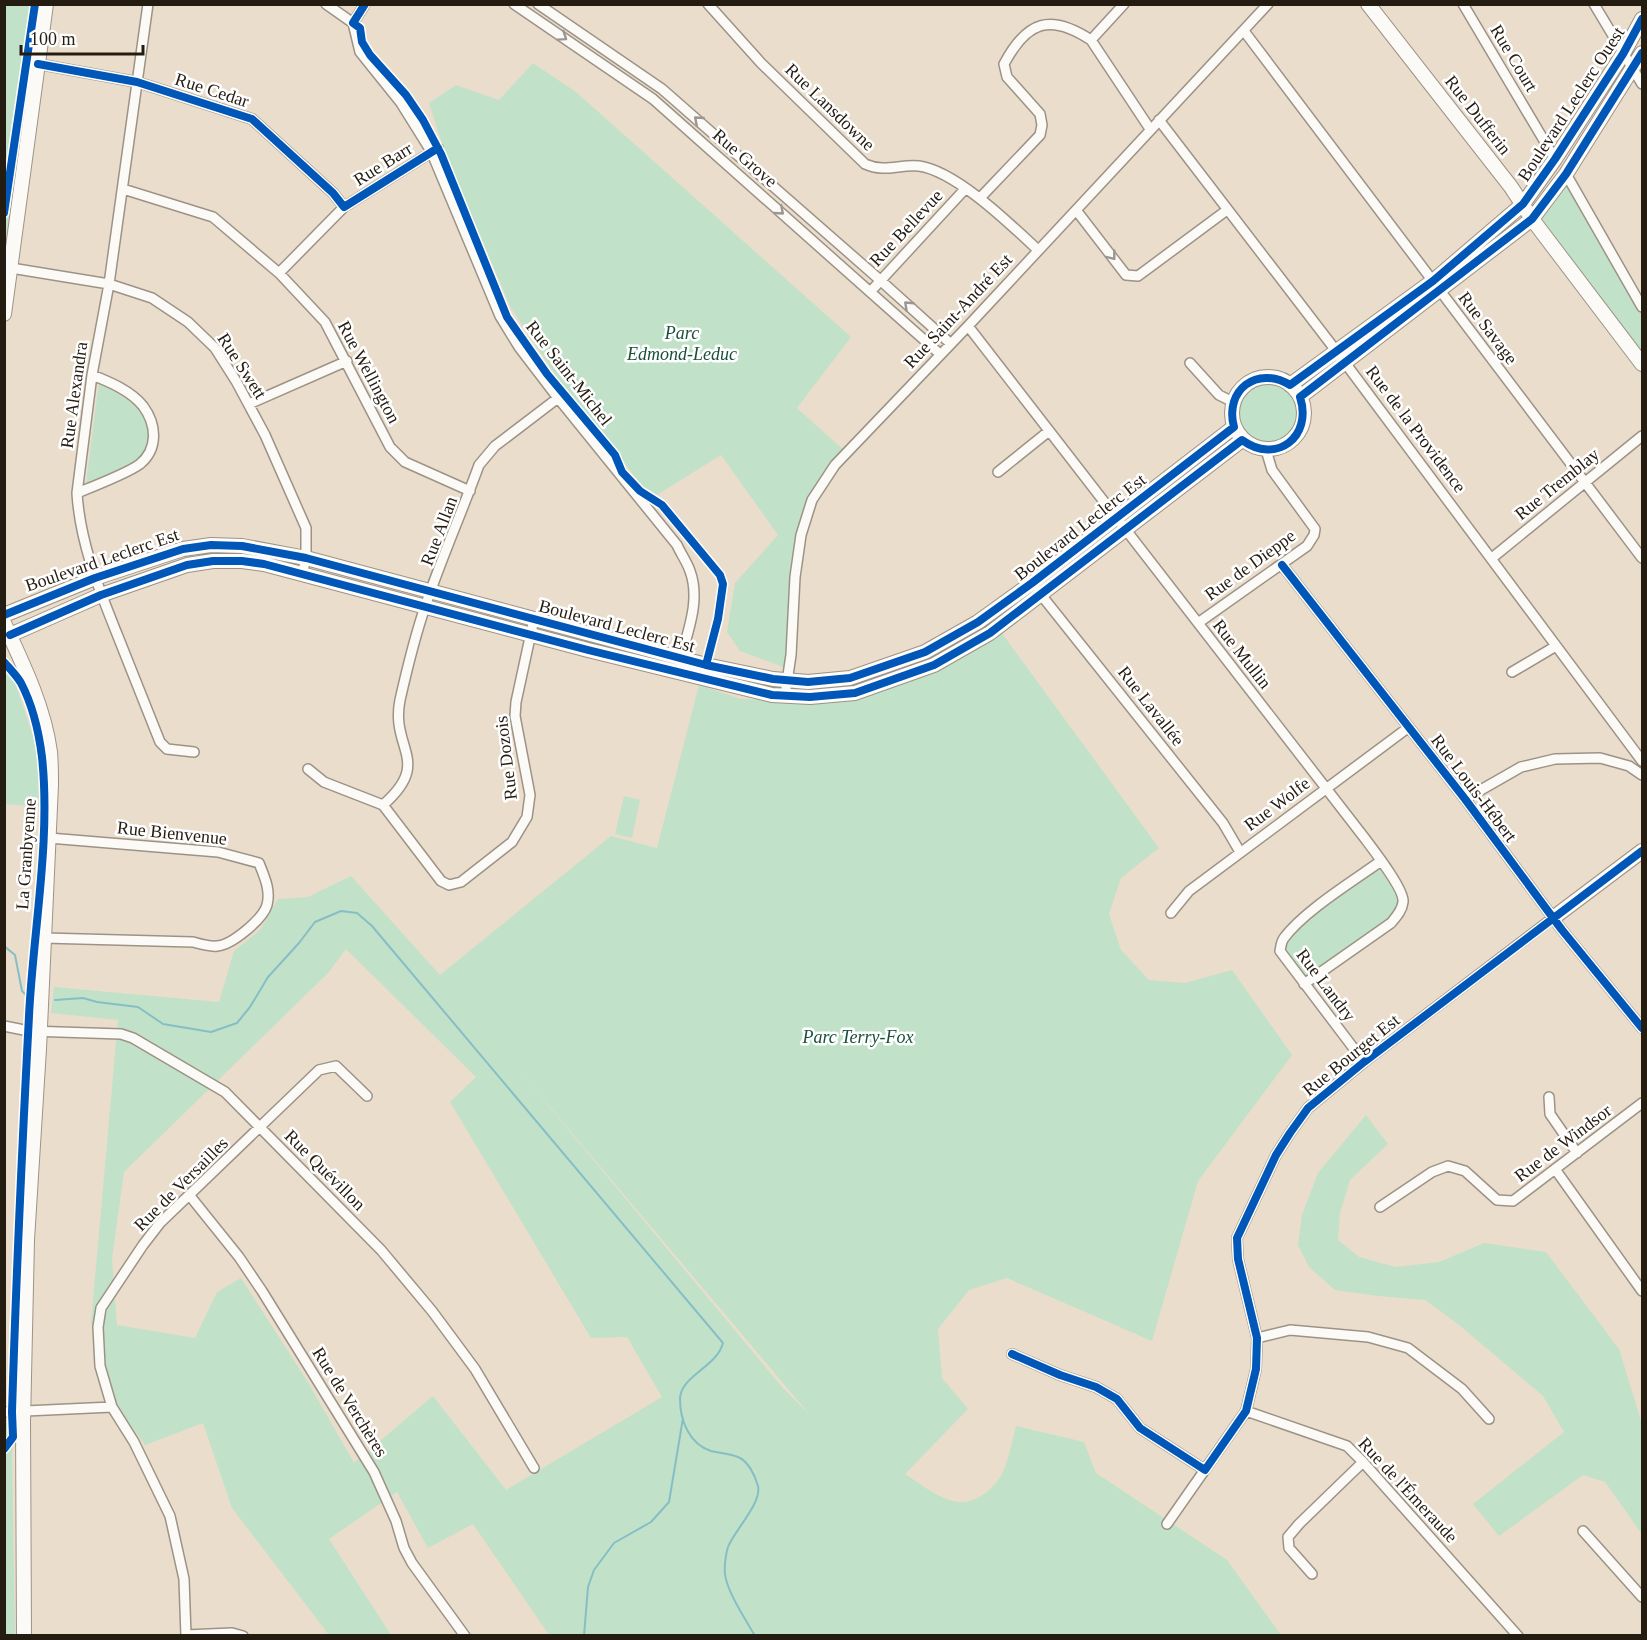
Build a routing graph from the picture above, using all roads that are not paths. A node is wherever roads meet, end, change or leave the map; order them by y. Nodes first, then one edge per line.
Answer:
1 (46, 4) edge
2 (148, 4) edge
3 (326, 4) edge
4 (365, 4) edge
5 (514, 4) edge
6 (538, 4) edge
7 (708, 4) edge
8 (1124, 4) edge
9 (1268, 4) edge
10 (1368, 4) edge
11 (1464, 4) edge
12 (1594, 4) edge
13 (1642, 20) edge
14 (353, 23) junction
15 (1244, 31) junction
16 (1090, 40) junction
17 (1642, 53) edge
18 (1623, 54) junction
19 (38, 64) junction
20 (1634, 69) junction
21 (136, 82) junction
22 (1642, 84) edge
23 (1159, 120) junction
24 (1150, 129) junction
25 (434, 150) junction
26 (1555, 159) junction
27 (1566, 174) junction
28 (123, 189) junction
29 (965, 189) junction
30 (980, 198) junction
31 (1523, 204) junction
32 (344, 207) junction
33 (1076, 210) junction
34 (1227, 210) junction
35 (1532, 219) junction
36 (1038, 250) junction
37 (11, 268) junction
38 (279, 273) junction
39 (880, 280) junction
40 (110, 284) junction
41 (1437, 286) junction
42 (871, 291) junction
43 (1642, 307) edge
44 (4, 314) edge
45 (968, 326) junction
46 (951, 344) junction
47 (940, 354) junction
48 (1341, 357) junction
49 (347, 362) junction
50 (1190, 363) dead end
51 (1642, 364) edge
52 (93, 375) junction
53 (1290, 385) junction
54 (1300, 397) junction
55 (558, 398) junction
56 (1233, 402) junction
57 (249, 404) junction
58 (1234, 427) junction
59 (1049, 431) junction
60 (1642, 436) edge
61 (1242, 440) junction
62 (1266, 450) junction
63 (998, 472) dead end
64 (1585, 482) junction
65 (470, 490) junction
66 (77, 493) junction
67 (1117, 518) junction
68 (1125, 529) junction
69 (306, 558) junction
70 (1492, 558) junction
71 (1642, 558) edge
72 (1282, 565) junction
73 (302, 575) junction
74 (95, 578) junction
75 (1032, 583) junction
76 (432, 591) junction
77 (101, 595) junction
78 (1041, 595) junction
79 (425, 606) junction
80 (4, 615) edge
81 (534, 619) junction
82 (978, 622) junction
83 (1198, 623) junction
84 (7, 629) edge
85 (990, 633) junction
86 (530, 635) junction
87 (1556, 646) junction
88 (679, 666) junction
89 (1512, 672) dead end
90 (788, 680) junction
91 (785, 696) junction
92 (1409, 727) junction
93 (194, 752) dead end
94 (1642, 761) edge
95 (308, 770) dead end
96 (1642, 775) edge
97 (1325, 788) junction
98 (1465, 799) junction
99 (383, 804) junction
100 (49, 838) junction
101 (1642, 851) edge
102 (1240, 852) junction
103 (1381, 861) junction
104 (1172, 913) dead end
105 (1553, 918) junction
106 (44, 938) junction
107 (1304, 984) junction
108 (4, 1026) edge
109 (1642, 1026) edge
110 (39, 1031) junction
111 (1364, 1062) junction
112 (367, 1096) dead end
113 (1549, 1097) dead end
114 (1642, 1103) edge
115 (260, 1128) junction
116 (1577, 1153) junction
117 (1554, 1169) junction
118 (190, 1196) junction
119 (1380, 1207) dead end
120 (1642, 1291) edge
121 (1257, 1338) junction
122 (1012, 1354) dead end
123 (112, 1407) junction
124 (4, 1412) edge
125 (24, 1412) junction
126 (1246, 1412) junction
127 (1489, 1419) dead end
128 (1364, 1462) junction
129 (534, 1467) dead end
130 (1205, 1470) junction
131 (1167, 1524) dead end
132 (1583, 1531) dead end
133 (1312, 1574) dead end
134 (1642, 1597) edge
135 (24, 1635) edge
136 (186, 1635) edge
137 (243, 1635) edge
138 (465, 1635) edge
139 (1518, 1635) edge

1 - 19 street
2 - 21 street, Rue Alexandra
3 - 14 street
4 - 14 street
5 -> 42 street, Rue Grove
39 -> 6 street, Rue Grove
7 - 29 street, Rue Lansdowne
8 - 16 street
9 - 15 street, Rue Saint-André Est
10 - 31 street, Rue Dufferin
11 - 26 street, Rue Court
12 - 18 street
13 - 18 street, Boulevard Leclerc Ouest
14 - 25 street, Rue Saint-Michel
15 - 23 street, Rue Saint-André Est
15 - 41 street, Rue Savage
16 - 24 street
16 - 30 street
17 - 20 street, Boulevard Leclerc Ouest
18 - 20 street
18 - 26 street, Boulevard Leclerc Ouest
19 - 21 street, Rue Cedar
19 - 37 street
20 - 22 street
20 - 27 street, Boulevard Leclerc Ouest
21 - 28 street, Rue Alexandra
21 - 32 street, Rue Cedar
23 - 24 street, Rue Saint-André Est
23 - 34 street, Rue de la Providence
24 - 33 street, Rue Saint-André Est
25 - 32 street, Rue Barr
25 - 55 street, Rue Saint-Michel
26 - 31 street, Boulevard Leclerc Ouest
27 - 35 street, Boulevard Leclerc Ouest
27 - 43 street
28 - 38 street, Rue Wellington
28 - 40 street, Rue Alexandra
29 - 30 street, Rue Lansdowne
29 - 39 street, Rue Bellevue
30 - 36 street, Rue Lansdowne
31 - 35 street, Rue Dufferin
31 - 41 street
32 - 38 street, Rue Barr
33 -> 34 street
33 - 36 street, Rue Saint-André Est
34 - 48 street, Rue de la Providence
35 - 41 street
35 - 51 street, Rue Dufferin
36 - 45 street, Rue Saint-André Est
37 - 40 street, Rue Swett
37 - 44 street
38 - 49 street, Rue Wellington
39 - 42 street, Rue Bellevue
46 -> 39 street, Rue Grove
40 - 52 street, Rue Alexandra
40 - 57 street, Rue Swett
41 - 48 street
41 - 64 street, Rue Savage
42 - 47 street, Rue Grove
45 - 46 street, Rue Saint-André Est
45 - 59 street, Rue Mullin
46 - 47 street, Rue Saint-André Est
47 - 90 street, Rue Saint-André Est
48 - 53 street
48 - 54 street
48 - 70 street, Rue de la Providence
49 - 57 street
49 - 65 street, Rue Wellington
50 - 56 street
52 - 66 street, Rue Alexandra
52 - 66 street
53 - 54 street
53 - 56 street
54 - 62 street
55 - 65 street, Rue Allan
55 - 88 street, Rue Saint-Michel
56 - 58 street
57 - 69 street, Rue Swett
58 - 61 street
58 - 67 street, Boulevard Leclerc Est
59 - 63 street
59 - 67 street, Rue Mullin
60 - 64 street, Rue Tremblay
61 - 62 street
61 - 68 street, Boulevard Leclerc Est
62 - 72 street, Rue de Dieppe
64 - 70 street, Rue Tremblay
64 - 71 street, Rue Savage
65 - 76 street, Rue Allan
66 - 74 street, Rue Alexandra
67 - 68 street, Rue Mullin
67 - 75 street, Boulevard Leclerc Est
68 - 78 street, Boulevard Leclerc Est
68 - 83 street, Rue Mullin
69 - 73 street, Rue Swett
69 - 74 street, Boulevard Leclerc Est
69 - 76 street, Boulevard Leclerc Est
70 - 87 street, Rue de la Providence
72 - 83 street, Rue de Dieppe
72 - 92 street, Rue Louis-Hébert
73 - 77 street, Boulevard Leclerc Est
73 - 79 street, Boulevard Leclerc Est
74 - 77 street, Rue Alexandra
74 - 80 street, Boulevard Leclerc Est
75 - 78 street, Rue Lavallée
75 - 82 street, Boulevard Leclerc Est
76 - 79 street, Rue Allan
76 - 81 street, Boulevard Leclerc Est
77 - 84 street, Boulevard Leclerc Est
77 - 93 street, Rue Alexandra
78 - 85 street, Boulevard Leclerc Est
78 - 102 street, Rue Lavallée
79 - 86 street, Boulevard Leclerc Est
79 - 99 street, Rue Allan
81 - 86 street, Rue Dozois
81 - 88 street, Boulevard Leclerc Est
82 - 85 street
82 - 90 street, Boulevard Leclerc Est
83 - 97 street, Rue Mullin
84 - 100 street
85 - 91 street, Boulevard Leclerc Est
86 - 88 street, Boulevard Leclerc Est
86 - 99 street, Rue Dozois
87 - 89 street
87 - 94 street, Rue de la Providence
88 - 90 street, Boulevard Leclerc Est
88 - 91 street, Boulevard Leclerc Est
90 - 91 street, Rue Saint-André Est
92 - 97 street, Rue Wolfe
92 - 98 street, Rue Louis-Hébert
95 - 99 street
96 - 98 street
97 - 102 street, Rue Wolfe
97 - 103 street, Rue Mullin
98 - 105 street, Rue Louis-Hébert
100 - 106 street
100 - 106 street, Rue Bienvenue
101 - 105 street, Rue Bourget Est
102 - 104 street, Rue Wolfe
103 - 107 street, Rue Mullin
103 - 107 street, Rue Landry
105 - 109 street, Rue Louis-Hébert
105 - 111 street, Rue Bourget Est
106 - 110 street
107 - 111 street, Rue Landry
108 - 110 street, Rue Quévillon
110 - 115 street, Rue Quévillon
110 - 125 street
111 - 121 street, Rue Bourget Est
112 - 115 street, Rue de Versailles
113 - 116 street
114 - 116 street, Rue de Windsor
115 - 118 street, Rue de Versailles
115 - 129 street, Rue Quévillon
116 - 117 street, Rue de Windsor
117 - 119 street, Rue de Windsor
117 - 120 street
118 - 123 street, Rue de Versailles
118 - 138 street, Rue de Verchères
121 - 126 street, Rue Bourget Est
121 - 127 street
122 - 130 street
123 - 125 street
123 - 136 street, Rue de Versailles
124 - 125 street
125 - 135 street
126 - 128 street, Rue de l'Émeraude
126 - 130 street, Rue Bourget Est
128 - 133 street
128 - 139 street, Rue de l'Émeraude
130 - 131 street, Rue Bourget Est
132 - 134 street
136 - 137 street

